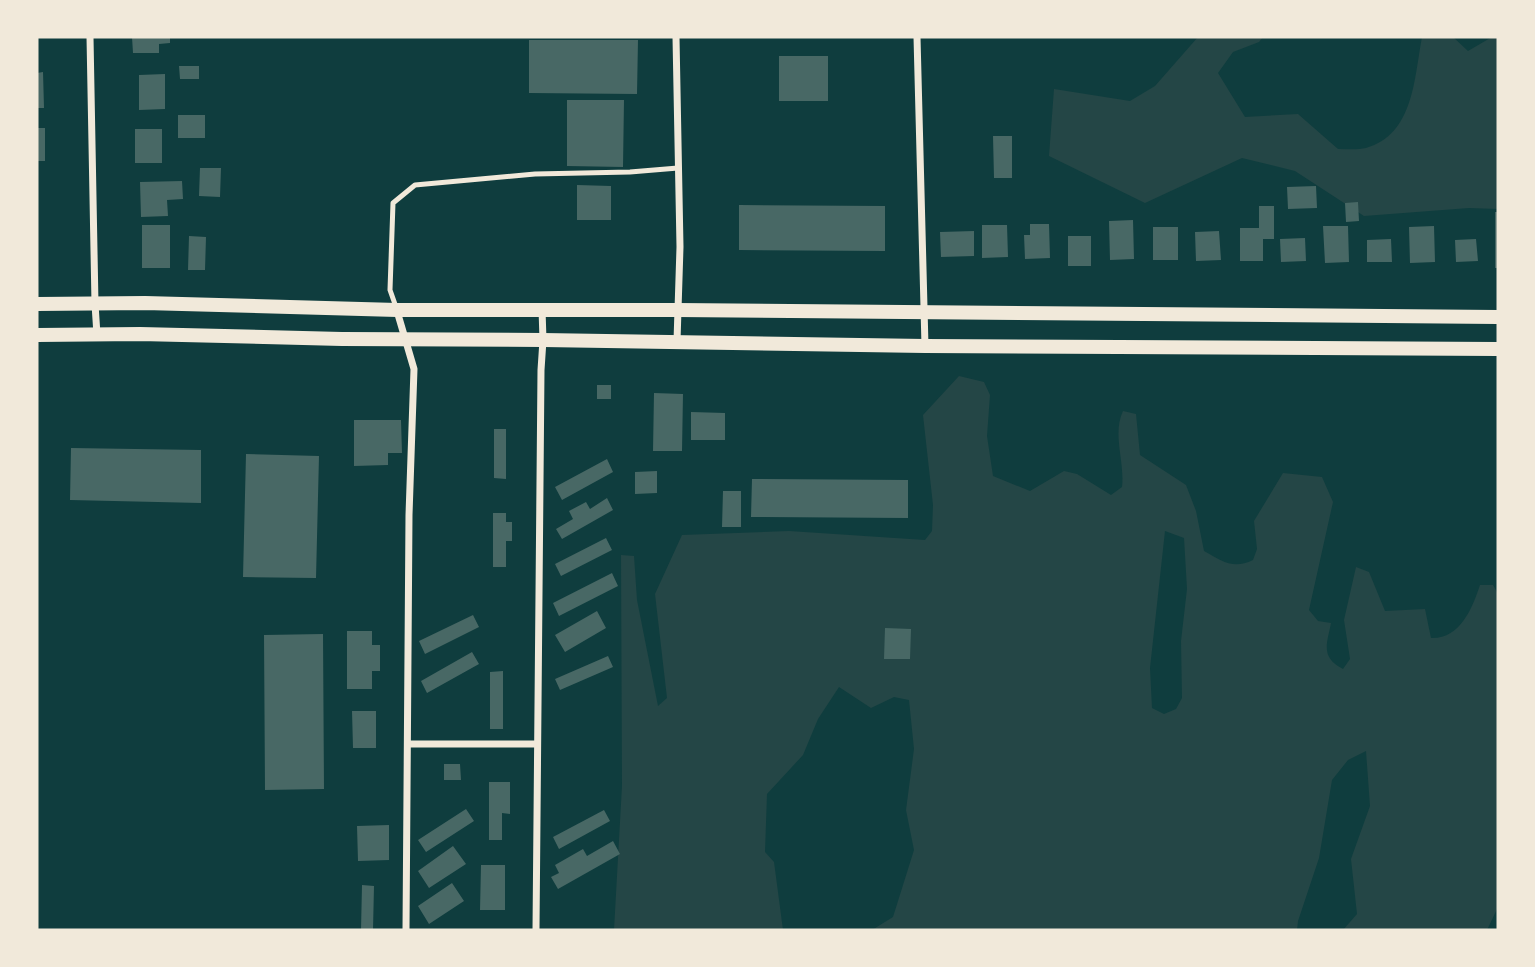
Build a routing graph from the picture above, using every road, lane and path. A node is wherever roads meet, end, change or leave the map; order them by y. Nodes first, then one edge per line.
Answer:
1 (90, 37) edge
2 (676, 37) edge
3 (917, 37) edge
4 (678, 168) junction
5 (37, 303) edge
6 (95, 304) junction
7 (542, 309) junction
8 (397, 310) junction
9 (677, 310) junction
10 (925, 312) junction
11 (1498, 317) edge
12 (37, 334) edge
13 (97, 335) junction
14 (407, 338) junction
15 (544, 340) junction
16 (677, 341) junction
17 (925, 345) junction
18 (1498, 349) edge
19 (409, 744) junction
20 (537, 744) junction
21 (406, 930) edge
22 (536, 930) edge

1 - 6 street
2 - 4 street
3 - 10 street
4 - 8 lane
4 - 9 street
5 - 6 main road
6 - 8 main road
6 - 13 street
7 - 8 main road
7 - 9 main road
7 - 15 street
8 - 14 street
9 - 10 main road
9 - 16 street
10 - 11 main road
10 - 17 street
12 - 13 main road
13 - 14 main road
14 - 15 main road
14 - 19 street
15 - 16 main road
15 - 20 street
16 - 17 main road
17 - 18 main road
19 - 20 street
19 - 21 street
20 - 22 street

